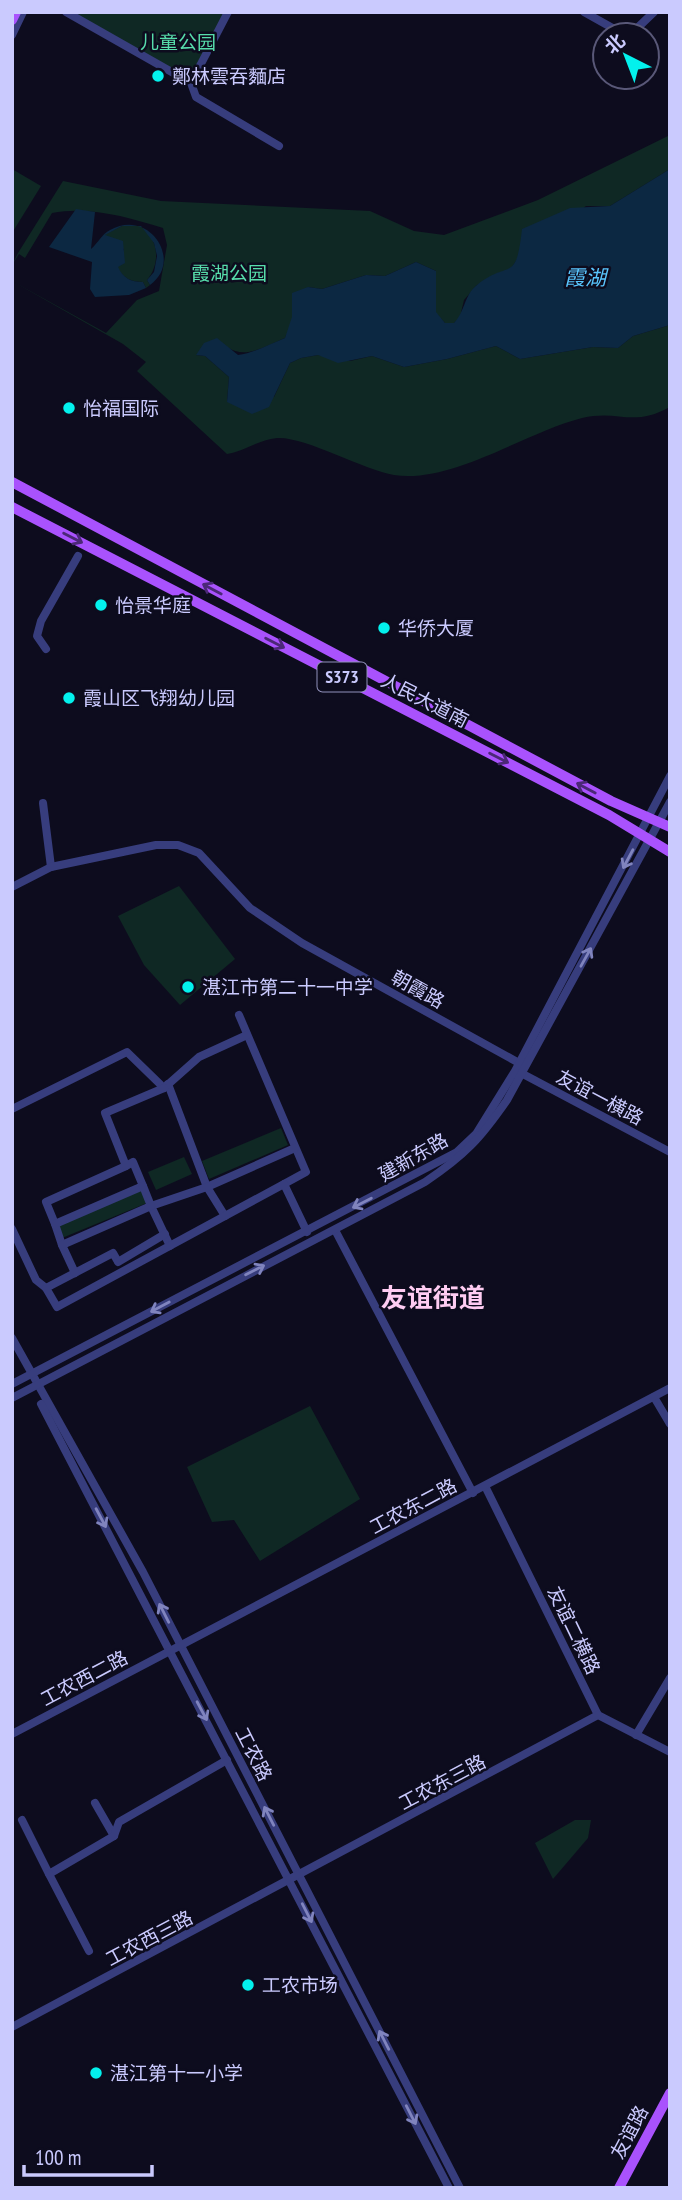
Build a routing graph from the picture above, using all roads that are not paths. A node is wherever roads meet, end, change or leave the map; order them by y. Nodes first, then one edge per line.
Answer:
1 (16, 12) edge
2 (23, 12) edge
3 (66, 12) edge
4 (229, 12) edge
5 (584, 12) edge
6 (12, 20) edge
7 (600, 21) edge
8 (12, 35) edge
9 (191, 83) junction
10 (279, 146) dead end
11 (12, 482) edge
12 (12, 507) edge
13 (78, 555) dead end
14 (46, 649) dead end
15 (670, 776) edge
16 (670, 802) edge
17 (43, 803) dead end
18 (660, 821) edge
19 (645, 838) junction
20 (670, 852) edge
21 (51, 867) junction
22 (12, 887) edge
23 (239, 1015) dead end
24 (247, 1035) junction
25 (519, 1069) junction
26 (166, 1086) junction
27 (12, 1109) edge
28 (295, 1147) junction
29 (670, 1152) edge
30 (126, 1166) junction
31 (285, 1184) junction
32 (143, 1186) junction
33 (207, 1186) junction
34 (152, 1206) junction
35 (225, 1216) junction
36 (55, 1224) junction
37 (12, 1229) edge
38 (335, 1230) junction
39 (307, 1232) junction
40 (165, 1234) junction
41 (62, 1245) junction
42 (170, 1246) junction
43 (117, 1260) junction
44 (122, 1272) junction
45 (75, 1273) junction
46 (46, 1288) junction
47 (12, 1338) edge
48 (12, 1348) edge
49 (32, 1374) junction
50 (12, 1384) edge
51 (37, 1385) junction
52 (670, 1388) edge
53 (654, 1397) junction
54 (12, 1398) edge
55 (670, 1424) edge
56 (485, 1486) junction
57 (473, 1493) junction
58 (181, 1646) junction
59 (170, 1651) junction
60 (670, 1678) edge
61 (598, 1715) junction
62 (12, 1734) edge
63 (636, 1735) junction
64 (670, 1752) edge
65 (227, 1760) junction
66 (96, 1803) dead end
67 (22, 1820) dead end
68 (114, 1836) junction
69 (49, 1874) junction
70 (300, 1876) junction
71 (290, 1881) junction
72 (89, 1951) dead end
73 (12, 2027) edge
74 (670, 2093) edge
75 (449, 2188) edge
76 (460, 2188) edge
77 (619, 2188) edge

1 - 6 main road
2 - 8 street
3 - 9 street
4 - 9 street
5 - 7 street
9 - 10 street
18 -> 11 main road, 人民大道南 / S373
12 -> 19 main road, 人民大道南 / S373
13 - 14 street
15 - 18 street, 建新东路
16 - 18 street, 建新东路
17 - 21 street
18 - 19 street, 建新东路
19 - 20 main road, 人民大道南 / S373
19 - 25 street, 建新东路
21 - 22 street, 朝霞路
21 - 25 street, 朝霞路
23 - 24 street
24 - 26 street
24 - 28 street
25 - 29 street, 友谊一横路
25 - 38 street, 建新东路
25 -> 39 street, 建新东路
26 - 27 street
26 - 30 street
26 - 33 street
28 - 31 street
28 - 33 street
30 - 32 street
30 - 36 street
31 - 35 street
31 - 39 street
32 - 34 street
32 - 36 street
33 - 34 street
33 - 35 street
34 - 40 street
34 - 41 street
35 - 42 street
36 - 41 street
37 - 46 street
51 -> 38 street, 建新东路
38 - 57 street
39 -> 49 street, 建新东路
40 - 42 street
40 - 43 street
41 - 45 street
42 - 44 street
43 - 44 street
43 - 45 street
44 - 46 street
45 - 46 street
47 - 49 street, 工农路
48 - 49 street, 工农路
49 - 50 street, 建新东路
49 - 51 street, 工农路
51 - 54 street, 建新东路
58 -> 51 street, 工农路
51 -> 59 street, 工农路
52 - 53 street, 工农东二路
53 - 55 street
53 - 56 street, 工农东二路
56 - 57 street, 工农东二路
56 - 61 street, 友谊二横路
57 - 58 street, 工农东二路
58 - 59 street, 工农东二路
70 -> 58 street, 工农路
59 - 62 street, 工农西二路
59 -> 65 street, 工农路
60 - 63 street
61 - 63 street
61 - 70 street, 工农东三路
63 - 64 street
65 - 68 street
65 - 71 street, 工农路
66 - 68 street
67 - 69 street
68 - 69 street
69 - 72 street
70 - 71 street, 工农西三路
76 -> 70 street, 工农路
71 - 73 street, 工农西三路
71 -> 75 street, 工农路
74 - 77 main road, 友谊路

